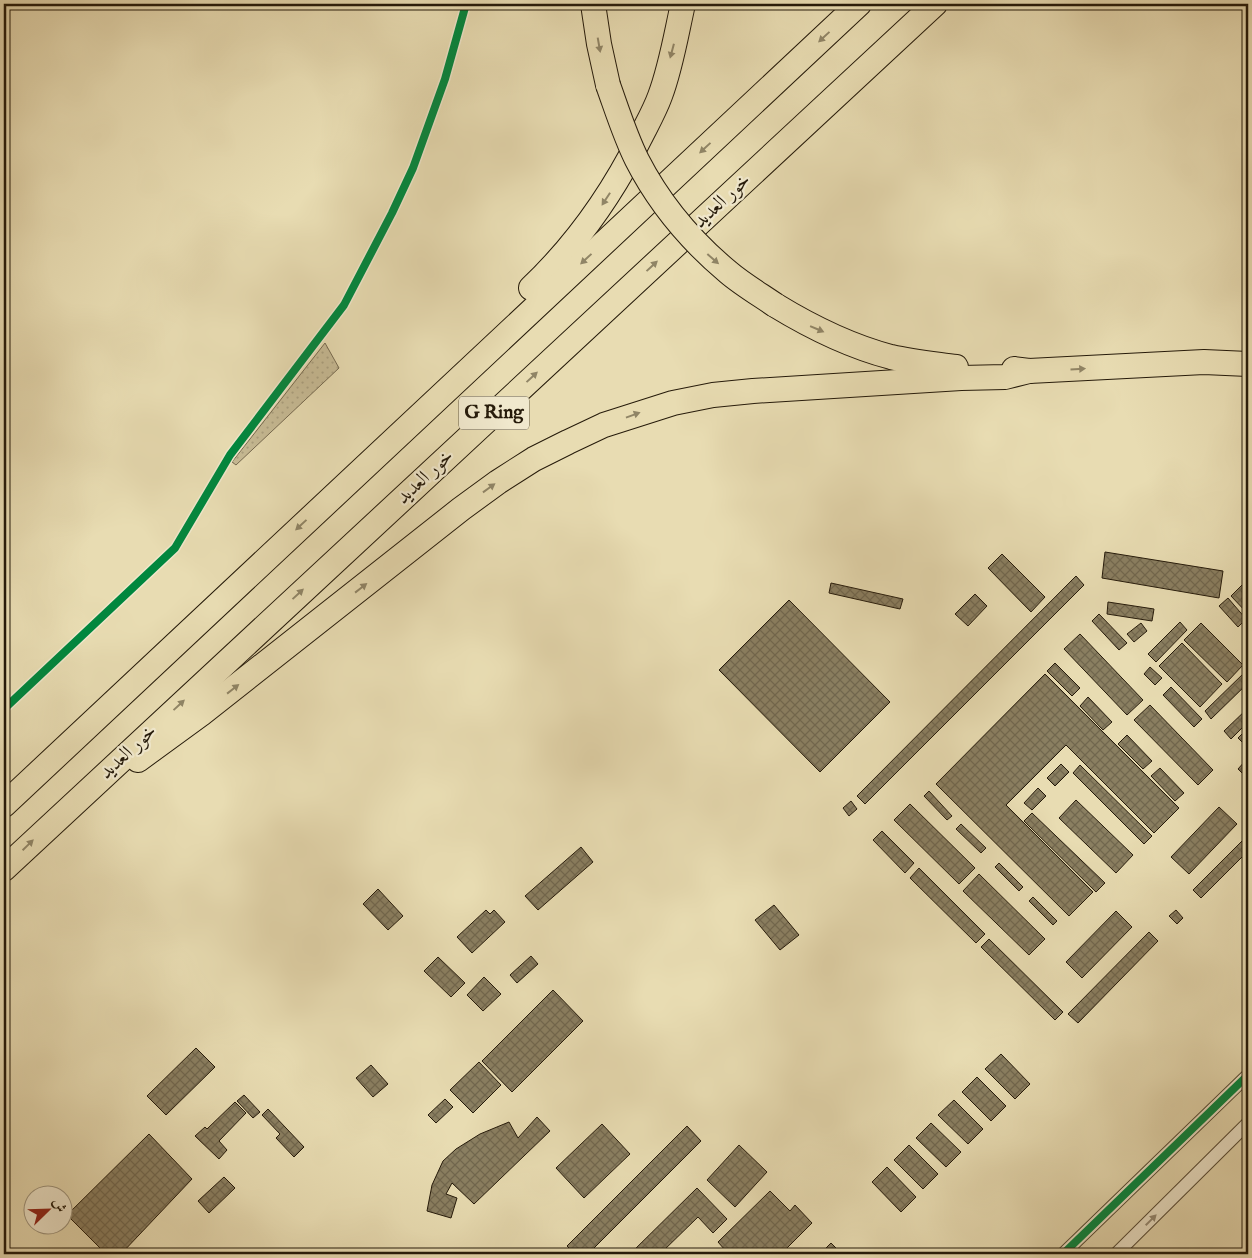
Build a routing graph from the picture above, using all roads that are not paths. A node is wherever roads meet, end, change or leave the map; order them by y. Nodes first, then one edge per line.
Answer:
1 (594, 4) edge
2 (683, 4) edge
3 (859, 4) edge
4 (935, 4) edge
5 (1248, 364) edge
6 (1029, 371) junction
7 (326, 502) junction
8 (4, 806) edge
9 (53, 821) junction
10 (4, 869) edge
11 (1248, 1075) edge
12 (1248, 1123) edge
13 (1063, 1254) edge
14 (1116, 1254) edge

1 -> 6 highway, bridge
2 -> 7 highway
3 -> 7 highway, G Ring
9 -> 4 highway, خور العديد / G Ring
6 -> 5 highway
9 -> 6 highway
7 -> 8 highway, G Ring
10 -> 9 highway, خور العديد / G Ring
11 - 13 street
14 -> 12 street

